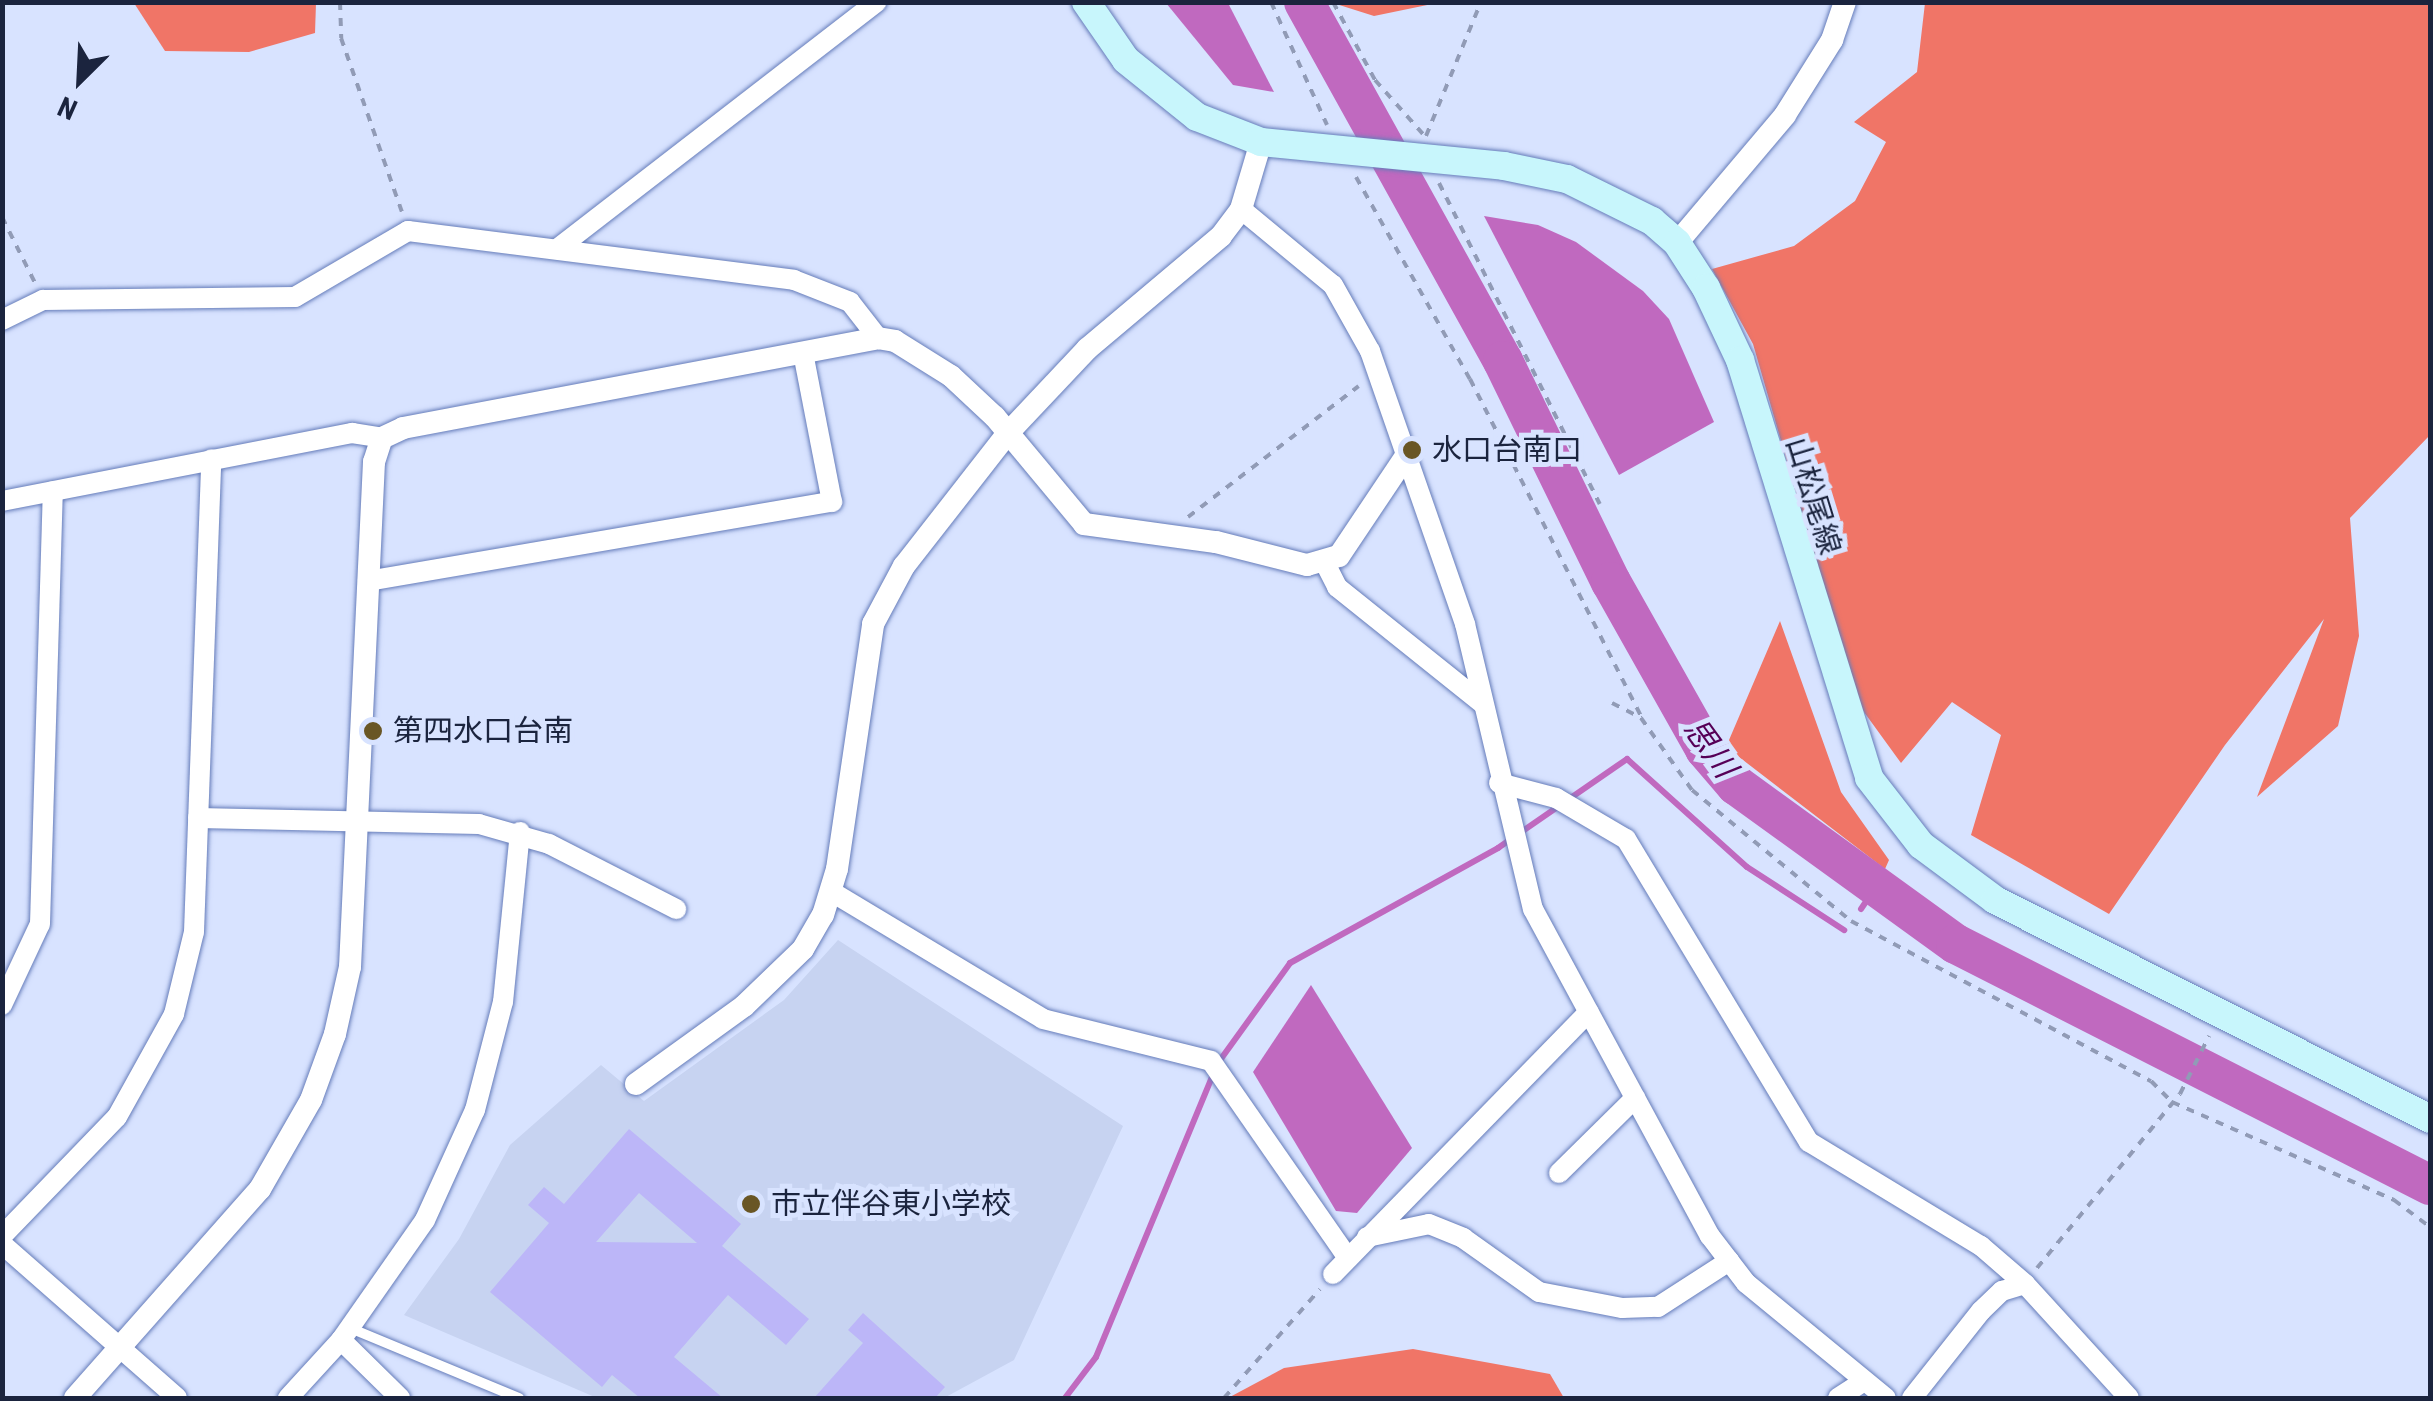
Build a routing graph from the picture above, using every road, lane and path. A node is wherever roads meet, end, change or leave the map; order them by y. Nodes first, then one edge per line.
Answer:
1 (340, 2) edge
2 (877, 2) edge
3 (1086, 2) edge
4 (1271, 2) edge
5 (1334, 2) edge
6 (1481, 2) edge
7 (1845, 2) edge
8 (1261, 142) junction
9 (1426, 151) junction
10 (1345, 154) junction
11 (1241, 209) junction
12 (2, 217) edge
13 (408, 231) junction
14 (1676, 243) junction
15 (557, 249) junction
16 (44, 300) junction
17 (2, 320) edge
18 (878, 338) junction
19 (804, 353) junction
20 (1378, 373) junction
21 (1008, 434) junction
22 (382, 438) junction
23 (1406, 456) junction
24 (212, 459) junction
25 (54, 491) junction
26 (2, 501) edge
27 (1600, 504) dead end
28 (1175, 538) junction
29 (1326, 565) junction
30 (368, 581) junction
31 (1482, 703) junction
32 (1612, 703) dead end
33 (1641, 718) junction
34 (1499, 783) junction
35 (198, 818) junction
36 (358, 825) junction
37 (520, 832) junction
38 (832, 892) junction
39 (676, 909) dead end
40 (2, 1005) edge
41 (1588, 1012) junction
42 (2207, 1040) dead end
43 (636, 1084) dead end
44 (1636, 1098) junction
45 (2172, 1102) junction
46 (2430, 1119) edge
47 (1559, 1173) dead end
48 (2430, 1227) edge
49 (2, 1236) edge
50 (1367, 1238) junction
51 (2, 1244) edge
52 (1348, 1258) junction
53 (1729, 1261) junction
54 (1332, 1274) joint
55 (2025, 1284) junction
56 (345, 1334) junction
57 (120, 1349) junction
58 (1864, 1381) junction
59 (2119, 1395) edge
60 (75, 1398) edge
61 (177, 1398) edge
62 (288, 1398) edge
63 (400, 1398) edge
64 (518, 1398) edge
65 (1224, 1398) edge
66 (1838, 1398) edge
67 (1886, 1398) edge
68 (1912, 1398) edge

1 - 13 path
2 - 15 street
3 - 8 main road, 山松尾線
4 - 10 path
5 - 9 path
6 - 9 path
7 - 14 street
8 - 10 main road, 山松尾線
8 - 11 street
9 - 10 main road, 山松尾線
9 - 14 main road, 山松尾線
9 - 27 path
10 - 33 path
11 - 20 street
11 - 21 street
12 - 16 path
13 - 15 street
13 - 16 street
14 - 46 main road, 山松尾線
15 - 18 street
16 - 17 street
18 - 19 street
18 - 21 street
19 - 22 street
19 - 30 street
20 - 23 street
20 - 28 path
21 - 28 street
21 - 38 street
22 - 24 street
22 - 30 street
23 - 29 street
23 - 31 street
24 - 25 street
24 - 35 street
25 - 26 street
25 - 40 street
28 - 29 street
29 - 31 street
30 - 36 street
31 - 34 street
32 - 33 path
33 - 45 path
34 - 41 street
34 - 55 street
35 - 36 street
35 - 49 street
36 - 37 street
36 - 57 street
37 - 39 street
37 - 56 street
38 - 43 street
38 - 52 street
41 - 44 street
41 - 50 street
42 - 45 path
44 - 47 street
44 - 53 street
45 - 48 path
45 - 55 path
50 - 52 street
50 - 53 street
51 - 57 street
52 - 54 street
53 - 58 street
54 - 65 path
55 - 59 street
55 - 68 street
56 - 62 street
56 - 63 street
56 - 64 lane
57 - 60 street
57 - 61 street
58 - 66 street
58 - 67 street

